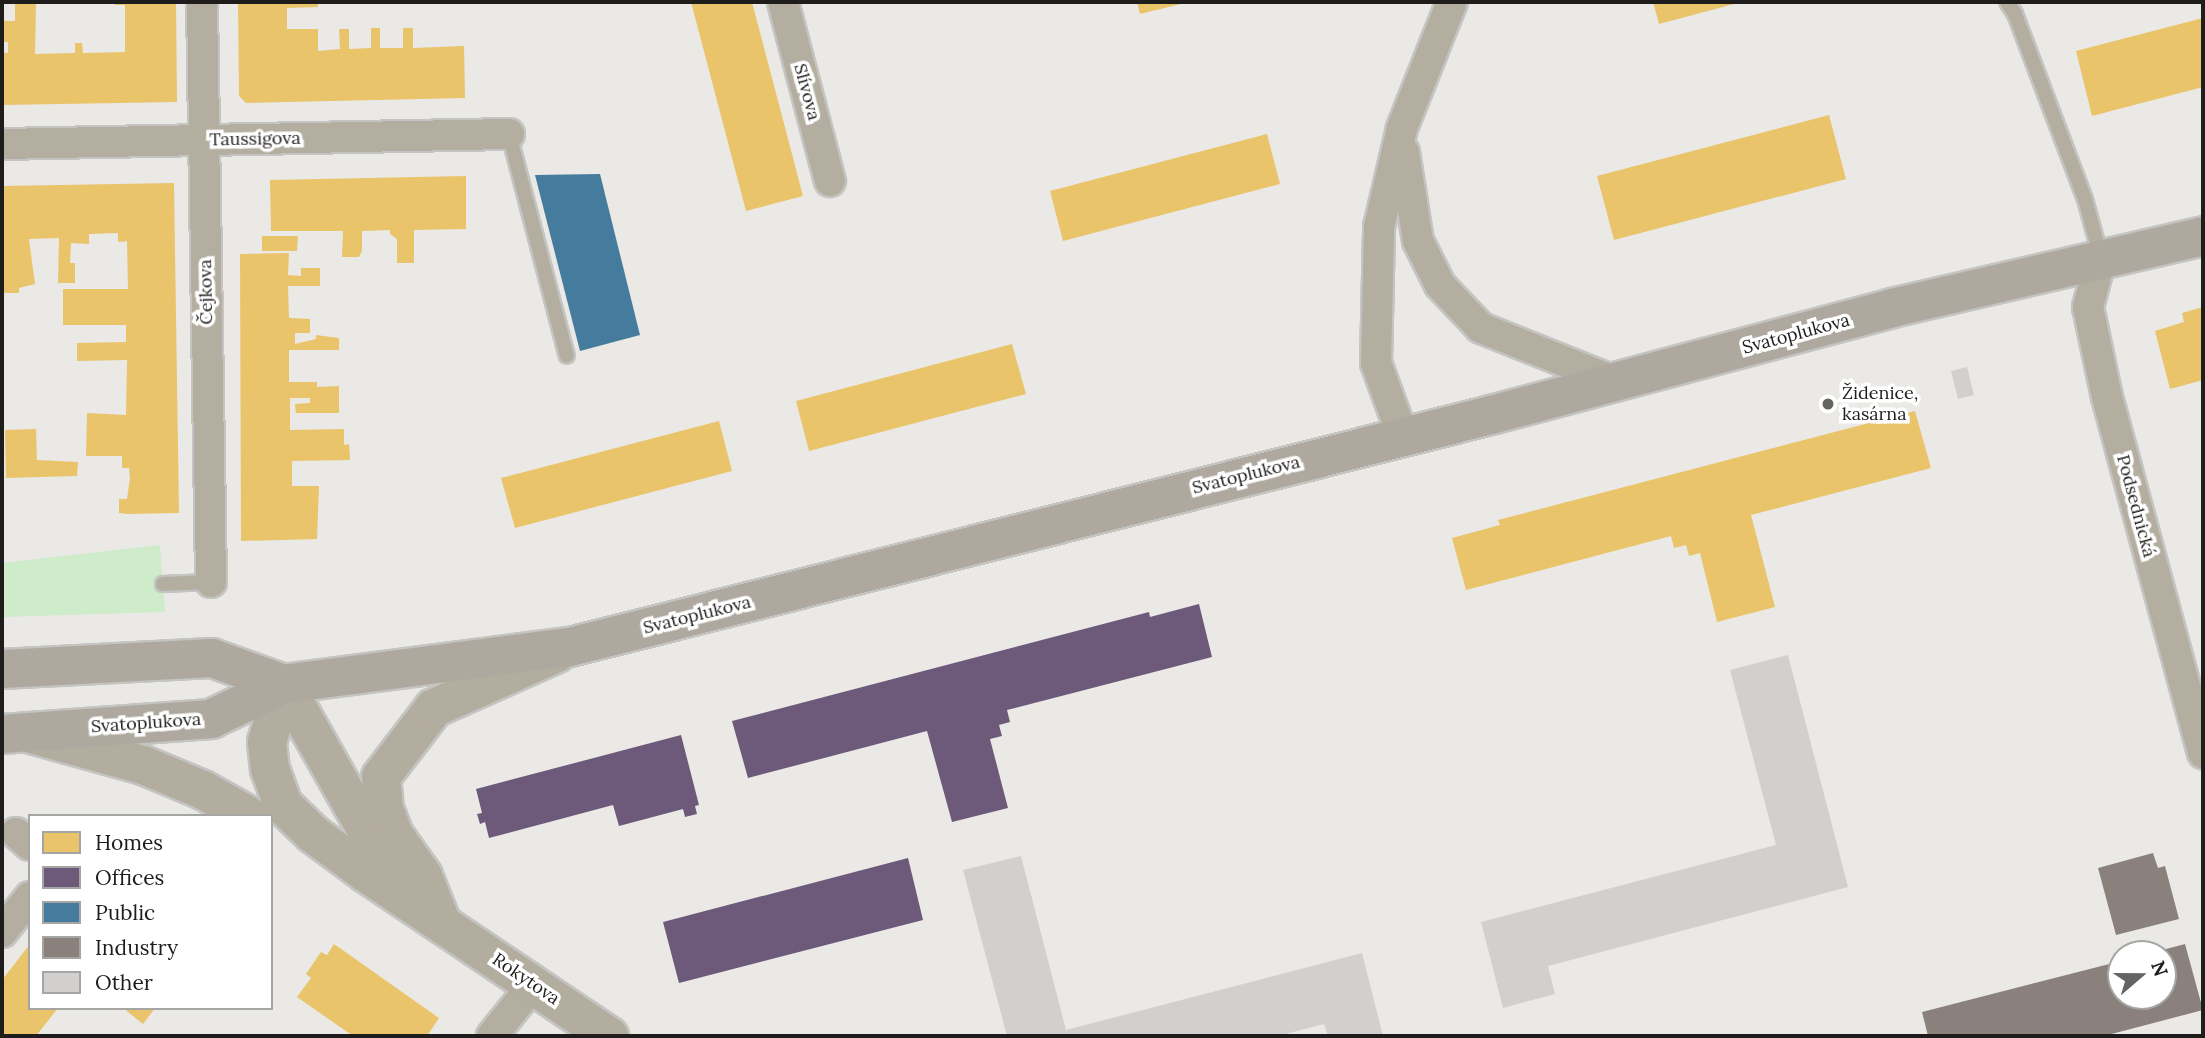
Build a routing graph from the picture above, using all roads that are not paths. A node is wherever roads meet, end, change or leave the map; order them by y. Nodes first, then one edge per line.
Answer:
1 (202, 2) edge
2 (783, 2) edge
3 (1452, 2) edge
4 (2007, 2) edge
5 (1402, 128) junction
6 (509, 134) joint
7 (203, 140) junction
8 (2, 144) edge
9 (831, 181) dead end
10 (2203, 236) edge
11 (2101, 258) junction
12 (567, 356) dead end
13 (1616, 382) junction
14 (1404, 437) junction
15 (211, 582) joint
16 (163, 584) dead end
17 (570, 647) junction
18 (2, 669) edge
19 (284, 684) junction
20 (12, 733) edge
21 (2203, 752) edge
22 (245, 814) edge
23 (273, 831) edge
24 (28, 900) edge
25 (442, 924) junction
26 (2, 932) edge
27 (534, 984) junction
28 (492, 1036) edge
29 (609, 1036) edge

1 - 7 street, Čejkova
2 - 9 street, Slívova
3 - 5 street
4 - 11 lane
5 - 13 street
5 - 14 street
6 - 7 street, Taussigova
6 - 12 lane
7 - 8 street, Taussigova
7 - 15 street, Čejkova
10 - 11 main road, Svatoplukova
11 - 13 main road, Svatoplukova
11 - 21 street, Podsednická
13 - 14 main road, Svatoplukova
14 - 17 main road, Svatoplukova
15 - 16 lane
17 - 19 main road, Svatoplukova
17 - 25 main road
18 - 19 main road, Svatoplukova
19 - 20 main road, Svatoplukova
19 - 25 main road
19 - 25 main road
20 - 22 main road
23 - 25 main road
24 - 26 street
25 - 27 main road, Rokytova
27 - 28 street
27 - 29 main road, Rokytova

